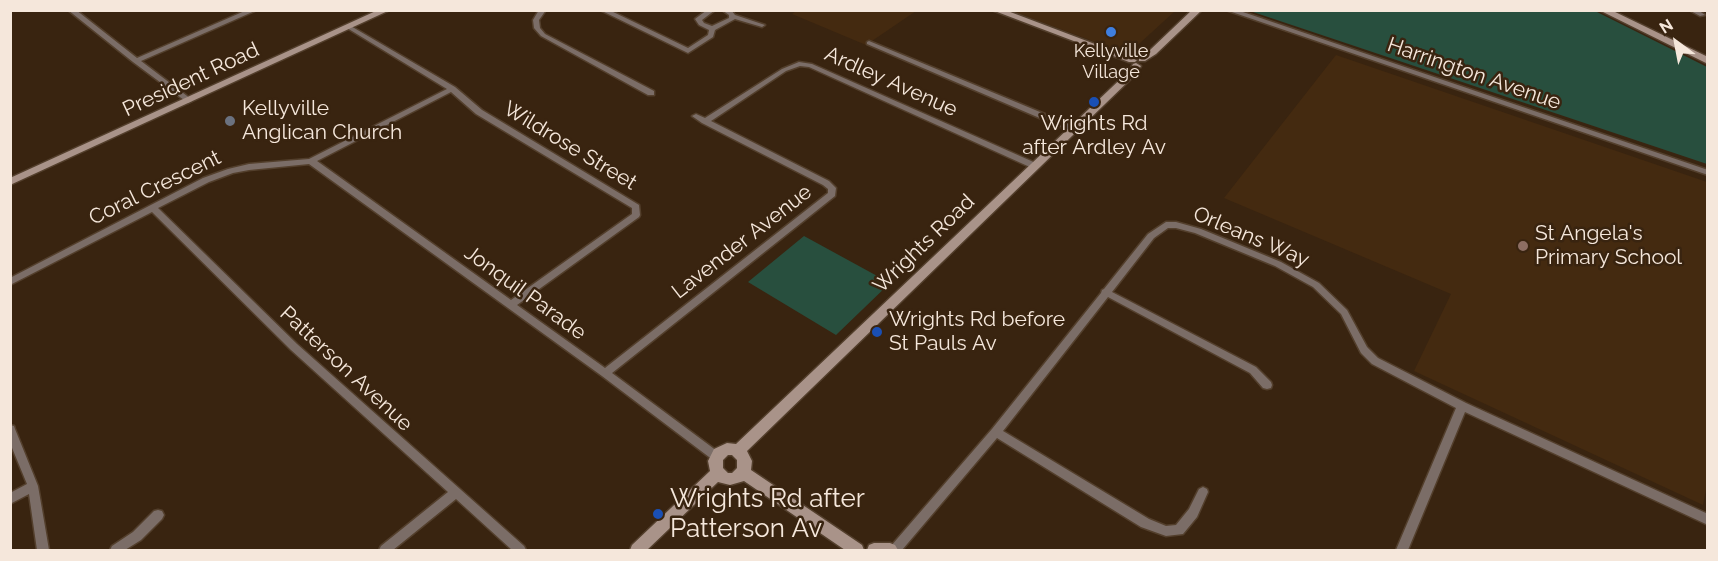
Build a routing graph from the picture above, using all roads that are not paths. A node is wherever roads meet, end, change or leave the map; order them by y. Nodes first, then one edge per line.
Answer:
1 (71, 10) edge
2 (254, 10) edge
3 (386, 10) edge
4 (543, 10) edge
5 (603, 10) edge
6 (712, 10) edge
7 (725, 10) edge
8 (996, 10) edge
9 (1198, 10) edge
10 (1229, 10) edge
11 (1603, 10) edge
12 (1619, 10) edge
13 (1692, 10) edge
14 (1702, 15) dead end
15 (733, 16) junction
16 (762, 25) dead end
17 (349, 27) junction
18 (712, 29) junction
19 (869, 42) dead end
20 (1707, 53) edge
21 (135, 61) junction
22 (1137, 61) junction
23 (1707, 61) edge
24 (452, 89) junction
25 (651, 93) dead end
26 (188, 101) junction
27 (696, 116) dead end
28 (705, 121) junction
29 (1073, 129) junction
30 (311, 161) junction
31 (1035, 166) junction
32 (1707, 173) edge
33 (10, 182) edge
34 (153, 208) junction
35 (10, 282) edge
36 (1105, 292) junction
37 (511, 305) junction
38 (605, 373) junction
39 (1267, 385) dead end
40 (1462, 406) junction
41 (10, 429) edge
42 (996, 432) junction
43 (738, 451) junction
44 (717, 457) junction
45 (743, 472) junction
46 (717, 473) junction
47 (33, 486) junction
48 (456, 492) junction
49 (1203, 492) dead end
50 (10, 499) edge
51 (158, 515) dead end
52 (1707, 520) edge
53 (43, 550) edge
54 (116, 550) edge
55 (385, 550) edge
56 (520, 550) edge
57 (637, 550) edge
58 (857, 550) edge
59 (874, 550) edge
60 (890, 550) edge
61 (895, 550) edge
62 (1404, 550) edge

1 - 21 street
2 - 21 street
3 - 17 street, President Road
4 - 25 street
5 - 18 street
6 - 18 street
7 - 15 street
8 - 22 street
9 - 22 street, Wrights Road
10 - 32 street, Harrington Avenue
11 - 23 street
12 - 20 street
13 - 14 street
15 - 16 street
15 - 18 street
17 - 24 street, Wildrose Street
17 - 26 street, President Road
19 - 29 street
21 - 26 street
22 - 29 street, Wrights Road
24 - 30 street, Coral Crescent
24 - 37 street, Wildrose Street
26 - 33 street, President Road
27 - 28 street, Lavender Avenue
28 - 31 street, Ardley Avenue
28 - 38 street, Lavender Avenue
29 - 31 street, Wrights Road
30 - 34 street, Coral Crescent
30 - 37 street, Jonquil Parade
31 - 43 street, Wrights Road
34 - 35 street, Coral Crescent
34 - 48 street, Patterson Avenue
36 - 39 street
36 - 40 street, Orleans Way
36 - 42 street, Orleans Way
37 - 38 street, Jonquil Parade
38 - 44 street, Jonquil Parade
40 - 52 street, Orleans Way
40 - 62 street
41 - 47 street
42 - 49 street
42 - 61 street, Orleans Way
43 - 44 street
43 - 45 street
44 - 46 street
45 - 46 street
45 - 58 street
46 - 57 street
47 - 50 street
47 - 53 street
48 - 55 street
48 - 56 street, Patterson Avenue
51 - 54 street
59 - 60 street

